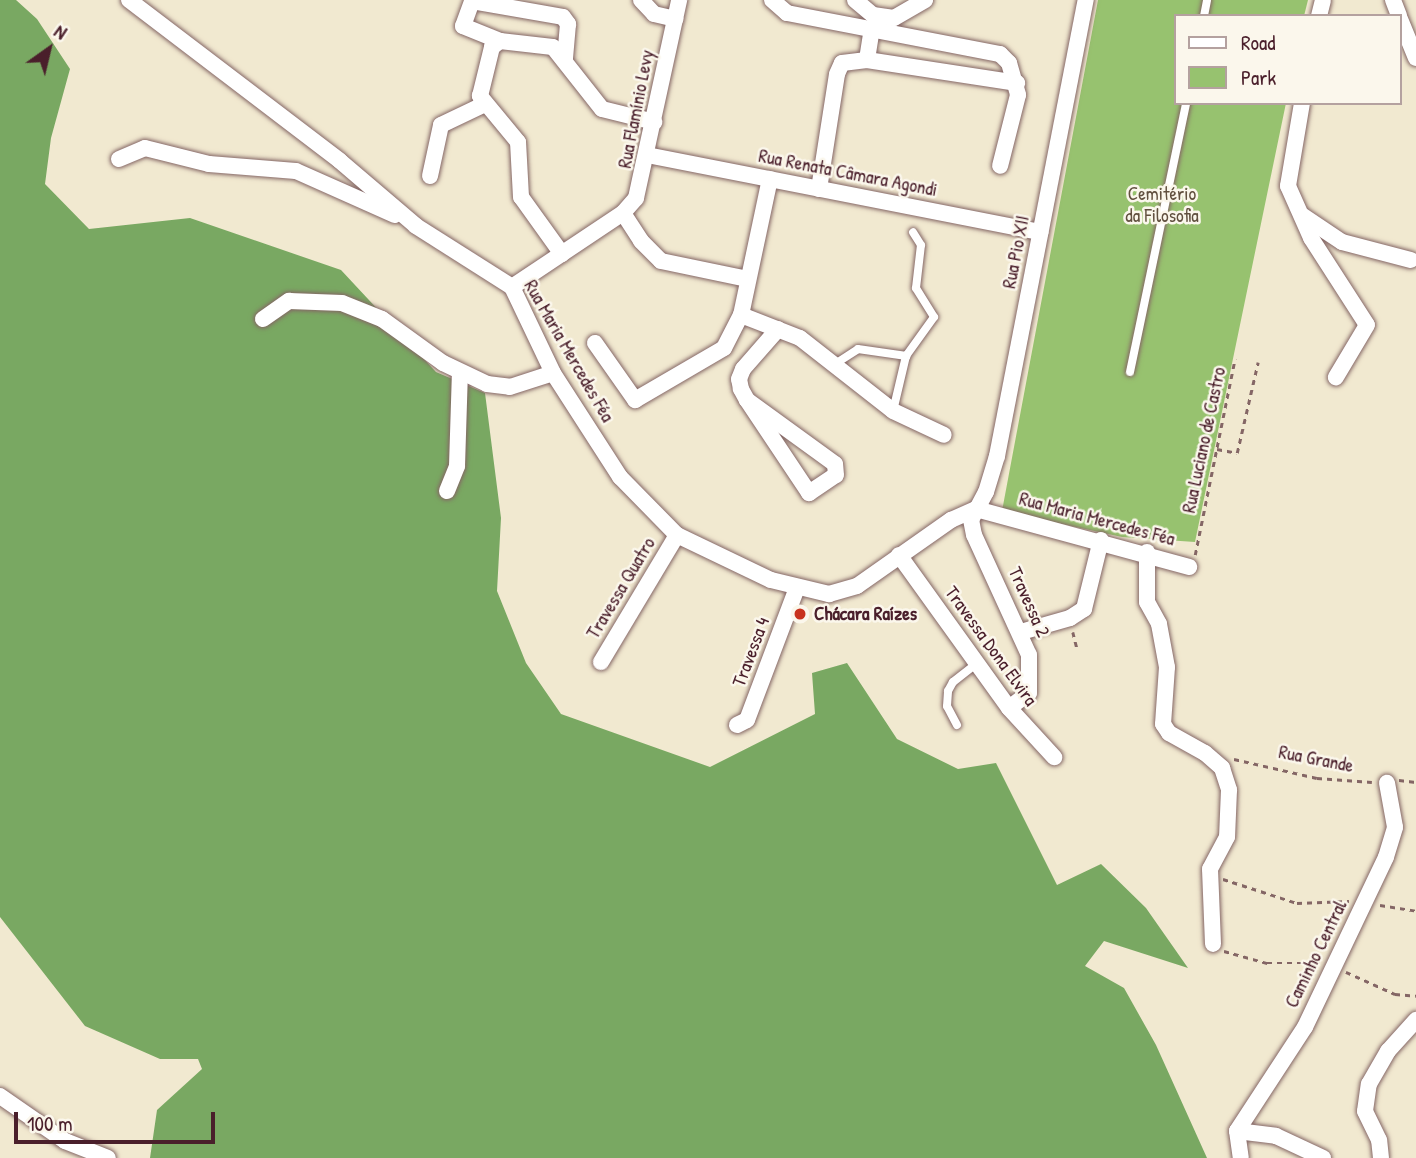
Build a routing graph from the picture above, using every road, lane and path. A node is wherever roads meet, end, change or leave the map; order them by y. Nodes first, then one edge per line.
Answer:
1 (129, 0) edge
2 (641, 0) edge
3 (679, 0) edge
4 (772, 0) edge
5 (855, 0) edge
6 (925, 0) edge
7 (1086, 0) edge
8 (675, 19) junction
9 (1402, 22) edge
10 (872, 28) junction
11 (500, 41) junction
12 (1416, 58) edge
13 (565, 59) junction
14 (867, 60) junction
15 (1017, 83) junction
16 (1186, 105) edge
17 (1302, 105) edge
18 (484, 106) junction
19 (654, 122) junction
20 (648, 156) junction
21 (118, 159) dead end
22 (1000, 166) dead end
23 (430, 176) dead end
24 (770, 179) junction
25 (819, 189) junction
26 (624, 213) junction
27 (1303, 216) junction
28 (416, 226) junction
29 (913, 232) dead end
30 (1041, 232) junction
31 (562, 254) junction
32 (1411, 260) dead end
33 (748, 279) junction
34 (512, 288) junction
35 (741, 315) junction
36 (263, 319) dead end
37 (778, 329) junction
38 (595, 343) dead end
39 (906, 356) junction
40 (1236, 359) dead end
41 (1258, 362) dead end
42 (835, 364) junction
43 (1130, 372) dead end
44 (460, 373) junction
45 (553, 373) junction
46 (1336, 376) dead end
47 (747, 400) junction
48 (893, 411) junction
49 (944, 435) dead end
50 (1217, 449) junction
51 (447, 491) dead end
52 (976, 509) junction
53 (677, 535) junction
54 (1101, 540) junction
55 (1147, 552) junction
56 (900, 555) junction
57 (1189, 567) joint
58 (797, 588) junction
59 (1021, 632) junction
60 (601, 662) dead end
61 (977, 663) junction
62 (1009, 708) junction
63 (737, 725) dead end
64 (957, 725) dead end
65 (1208, 755) junction
66 (1054, 757) dead end
67 (1416, 782) edge
68 (1387, 783) junction
69 (1211, 874) junction
70 (1364, 903) junction
71 (1416, 911) edge
72 (1213, 944) joint
73 (1333, 969) junction
74 (1416, 996) edge
75 (1416, 1020) edge
76 (0, 1096) edge
77 (1237, 1132) junction
78 (108, 1158) edge
79 (1241, 1158) edge
80 (1323, 1158) edge
81 (1381, 1158) edge

1 - 28 street, Rua Maria Mercedes Féa
2 - 8 street
3 - 8 street, Rua Flamínio Levy
4 - 10 street
5 - 6 street
7 - 30 street, Rua Pio XII
8 - 19 street, Rua Flamínio Levy
9 - 12 street
10 - 14 street
10 - 15 street
11 - 13 street
11 - 13 street
11 - 18 street
13 - 19 street
14 - 15 street
14 - 25 street
15 - 22 street
16 - 43 lane
17 - 27 street
18 - 23 street
18 - 31 street
19 - 20 street, Rua Flamínio Levy
20 - 24 street, Rua Renata Câmara Agondi
20 - 26 street, Rua Flamínio Levy
21 - 28 street
24 - 25 street, Rua Renata Câmara Agondi
24 - 33 street
25 - 30 street, Rua Renata Câmara Agondi
26 - 31 street, Rua Flamínio Levy
26 - 33 street
27 - 32 street
27 - 46 street
28 - 34 street, Rua Maria Mercedes Féa
29 - 39 lane
30 - 52 street, Rua Pio XII
31 - 34 street, Rua Flamínio Levy
33 - 35 street
34 - 45 street, Rua Maria Mercedes Féa
35 - 37 street
35 - 38 street
36 - 44 street
37 - 42 street
37 - 47 street
39 - 42 lane
39 - 48 lane
40 - 50 path, Rua Luciano de Castro
41 - 50 path
42 - 48 street
44 - 45 street
44 - 51 street
45 - 53 street, Rua Maria Mercedes Féa
47 - 47 street
48 - 49 street
50 - 57 path, Rua Luciano de Castro
52 - 54 street, Rua Maria Mercedes Féa
52 - 56 street, Rua Maria Mercedes Féa
52 - 59 street, Travessa 2
53 - 58 street, Rua Maria Mercedes Féa
53 - 60 street, Travessa Quatro
54 - 55 street, Rua Maria Mercedes Féa
54 - 59 street
55 - 57 street, Rua Maria Mercedes Féa
55 - 65 street
56 - 58 street, Rua Maria Mercedes Féa
56 - 61 street, Travessa Dona Elvira
58 - 63 street, Travessa 4
59 - 62 street, Travessa 2
61 - 62 street, Travessa Dona Elvira
61 - 64 lane
62 - 66 street, Travessa Dona Elvira
65 - 68 path, Rua Grande
65 - 69 street
67 - 68 path, Rua Grande
68 - 70 street, Caminho Central
69 - 70 path
69 - 72 street
70 - 71 path
70 - 73 street, Caminho Central
72 - 73 path
73 - 74 path
73 - 77 street, Caminho Central
75 - 81 street
76 - 78 street
77 - 79 street
77 - 80 street

